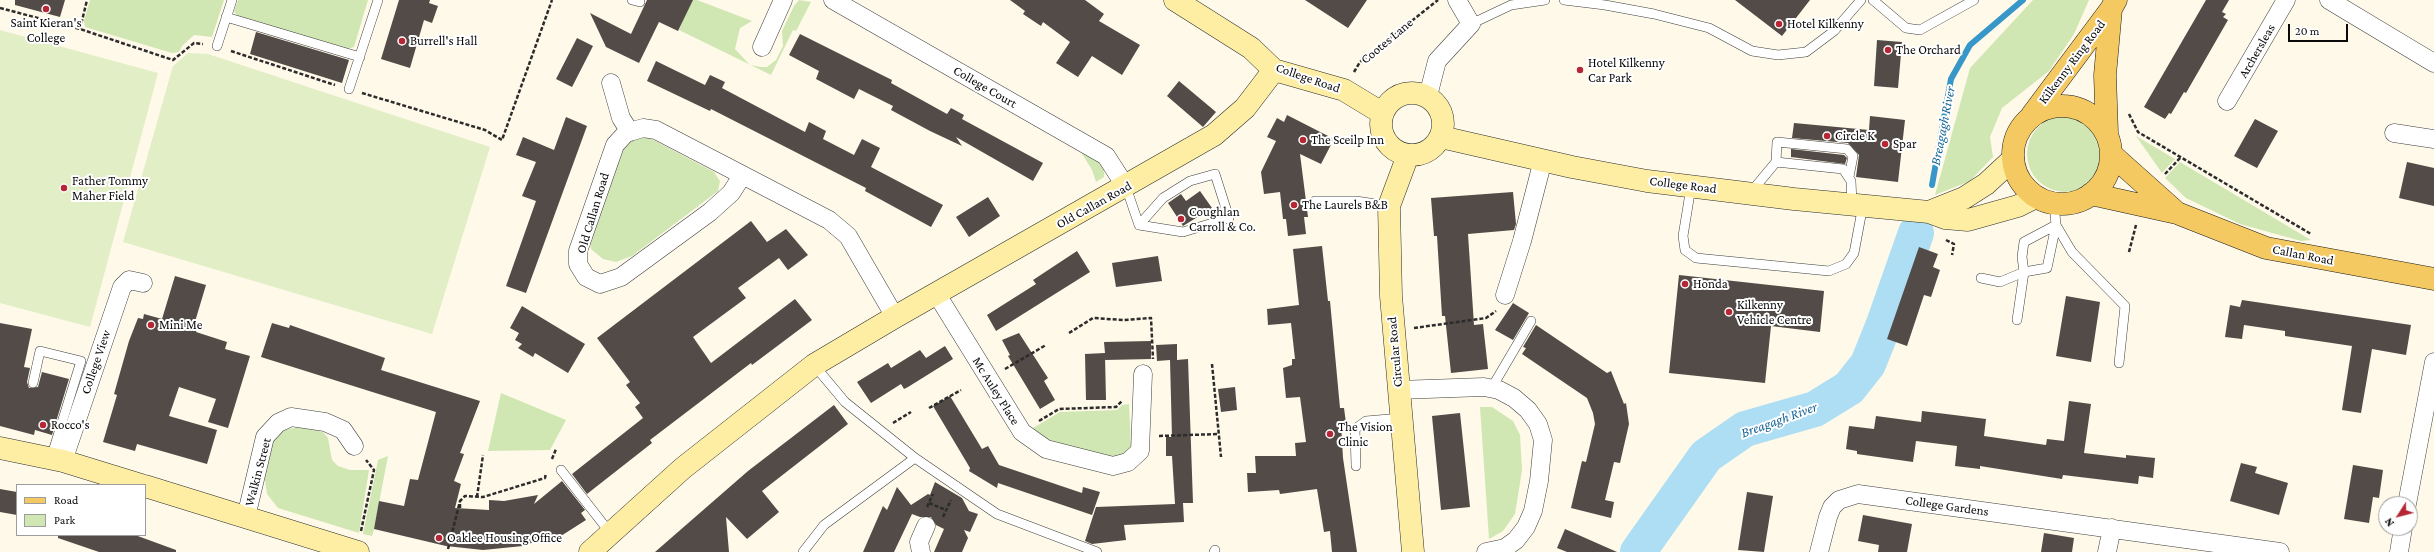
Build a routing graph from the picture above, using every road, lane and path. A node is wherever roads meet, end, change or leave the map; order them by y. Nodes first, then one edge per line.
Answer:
1 (87, 0) edge
2 (232, 0) edge
3 (378, 0) edge
4 (552, 0) edge
5 (783, 0) edge
6 (834, 0) edge
7 (1175, 0) edge
8 (1439, 0) edge
9 (1458, 0) edge
10 (1545, 0) edge
11 (1564, 0) edge
12 (1861, 0) edge
13 (1873, 0) edge
14 (1974, 0) edge
15 (2286, 0) edge
16 (2329, 0) edge
17 (2113, 5) edge
18 (0, 8) edge
19 (226, 17) junction
20 (1471, 24) junction
21 (80, 29) junction
22 (217, 46) joint
23 (762, 47) dead end
24 (360, 57) junction
25 (2434, 63) edge
26 (1274, 70) junction
27 (610, 83) dead end
28 (349, 89) dead end
29 (1344, 90) junction
30 (1428, 96) junction
31 (2227, 101) dead end
32 (2126, 107) dead end
33 (1382, 113) junction
34 (2032, 115) junction
35 (630, 132) junction
36 (2394, 132) dead end
37 (1441, 137) junction
38 (502, 140) dead end
39 (2434, 140) edge
40 (2109, 144) junction
41 (1408, 155) junction
42 (2181, 157) junction
43 (2013, 159) junction
44 (1543, 160) junction
45 (1776, 162) junction
46 (742, 176) junction
47 (1849, 177) junction
48 (2162, 177) dead end
49 (1691, 186) junction
50 (1126, 187) junction
51 (1750, 193) junction
52 (2091, 194) junction
53 (2045, 200) junction
54 (1315, 201) dead end
55 (1857, 204) junction
56 (1389, 206) junction
57 (1929, 212) junction
58 (2177, 213) junction
59 (2137, 222) dead end
60 (1140, 225) junction
61 (2056, 225) junction
62 (2318, 236) dead end
63 (1944, 239) dead end
64 (2129, 252) dead end
65 (1952, 255) dead end
66 (2024, 272) junction
67 (1980, 278) dead end
68 (2434, 279) edge
69 (143, 283) dead end
70 (936, 293) junction
71 (1505, 295) joint
72 (895, 317) junction
73 (2017, 320) dead end
74 (1531, 321) dead end
75 (1394, 330) junction
76 (1069, 334) dead end
77 (1046, 345) dead end
78 (1152, 359) dead end
79 (2434, 362) edge
80 (2119, 363) dead end
81 (1212, 364) dead end
82 (814, 365) junction
83 (1002, 372) dead end
84 (1143, 381) joint
85 (33, 384) dead end
86 (1491, 389) junction
87 (961, 390) dead end
88 (1398, 390) junction
89 (929, 408) dead end
90 (911, 412) dead end
91 (1401, 418) junction
92 (881, 431) junction
93 (1022, 432) junction
94 (1175, 434) dead end
95 (1219, 434) junction
96 (354, 446) dead end
97 (0, 448) edge
98 (556, 449) dead end
99 (483, 455) dead end
100 (1221, 456) dead end
101 (915, 458) junction
102 (57, 459) junction
103 (550, 463) dead end
104 (1356, 466) dead end
105 (374, 470) dead end
106 (547, 470) dead end
107 (561, 470) dead end
108 (139, 484) edge
109 (146, 486) edge
110 (2409, 496) edge
111 (477, 497) junction
112 (956, 500) dead end
113 (460, 501) junction
114 (929, 502) dead end
115 (460, 508) dead end
116 (946, 510) junction
117 (246, 517) junction
118 (934, 524) joint
119 (2112, 528) junction
120 (611, 534) junction
121 (2401, 536) edge
122 (359, 545) edge
123 (451, 546) dead end
124 (448, 551) edge
125 (590, 552) edge
126 (803, 552) edge
127 (921, 552) edge
128 (1096, 552) edge
129 (1413, 552) edge
130 (1486, 552) edge
131 (1819, 552) edge
132 (2107, 552) edge
133 (2280, 552) edge
134 (2398, 552) edge

1 - 21 path
2 - 19 lane
3 - 24 lane
4 - 38 path
5 - 23 street
6 - 50 street, College Court
7 - 26 main road, College Road
8 - 29 path, Cootes Lane
9 - 20 street
10 - 20 lane
11 - 12 lane
13 - 14 lane
15 - 31 street, Archersleas
16 - 25 street
17 - 34 main road, Kilkenny Ring Road
17 - 40 main road, Kilkenny Ring Road
18 - 21 path
19 - 22 lane
19 - 24 lane
20 - 30 street
21 - 22 path
24 - 28 lane
26 - 29 main road, College Road
26 - 50 main road, Old Callan Road
27 - 35 street
29 - 33 main road, College Road
30 - 33 main road
30 - 37 main road
32 - 42 path
33 - 41 main road
34 - 40 main road
34 - 43 main road
35 - 46 street
35 - 46 street, Old Callan Road
36 - 39 street
37 - 41 main road
37 - 44 main road, College Road
40 - 52 main road
40 - 58 main road, Callan Road
41 - 56 main road, Circular Road
42 - 48 path
42 - 62 path
43 - 53 main road
43 - 57 main road, College Road
44 - 49 main road, College Road
44 - 71 street
45 - 47 lane
45 - 47 lane
45 - 51 lane
46 - 72 street
47 - 55 lane
49 - 51 main road, College Road
49 - 55 lane
50 - 60 lane
50 - 70 main road, Old Callan Road
51 - 55 main road, College Road
52 - 53 main road
52 - 58 main road, Callan Road
53 - 57 main road, College Road
53 - 61 lane
54 - 56 lane
55 - 57 main road, College Road
56 - 75 main road, Circular Road
58 - 68 main road, Callan Road
59 - 64 path
60 - 60 lane
61 - 66 lane
61 - 66 lane
61 - 80 lane
63 - 65 path
66 - 67 lane
66 - 73 lane
69 - 102 street, College View
70 - 72 main road, Old Callan Road
70 - 93 street, Mc Auley Place
71 - 75 path
72 - 82 main road, Old Callan Road
74 - 86 lane
75 - 88 main road, Circular Road
76 - 78 path
77 - 83 path
79 - 110 street
81 - 95 path
82 - 92 lane
82 - 120 main road, Old Callan Road
84 - 93 path
84 - 93 street, Mc Auley Place
85 - 102 lane
86 - 88 street
86 - 130 street
87 - 89 path
88 - 91 main road, Circular Road
90 - 92 path
91 - 104 lane
91 - 129 main road, Circular Road
92 - 101 lane
94 - 95 path
95 - 100 path
96 - 117 street, Walkin Street
97 - 102 main road
98 - 103 path
99 - 111 path
101 - 126 lane
101 - 128 lane
102 - 108 main road
105 - 122 path
106 - 111 path
107 - 120 lane
109 - 117 main road, Walkin Street
111 - 113 path
112 - 116 path
113 - 115 path
113 - 124 path
114 - 116 path
116 - 118 path
117 - 122 main road, Walkin Street
118 - 127 street
119 - 131 street, College Gardens
119 - 132 street
119 - 133 street, College Gardens
120 - 125 main road, Old Callan Road
121 - 134 street
123 - 124 path

